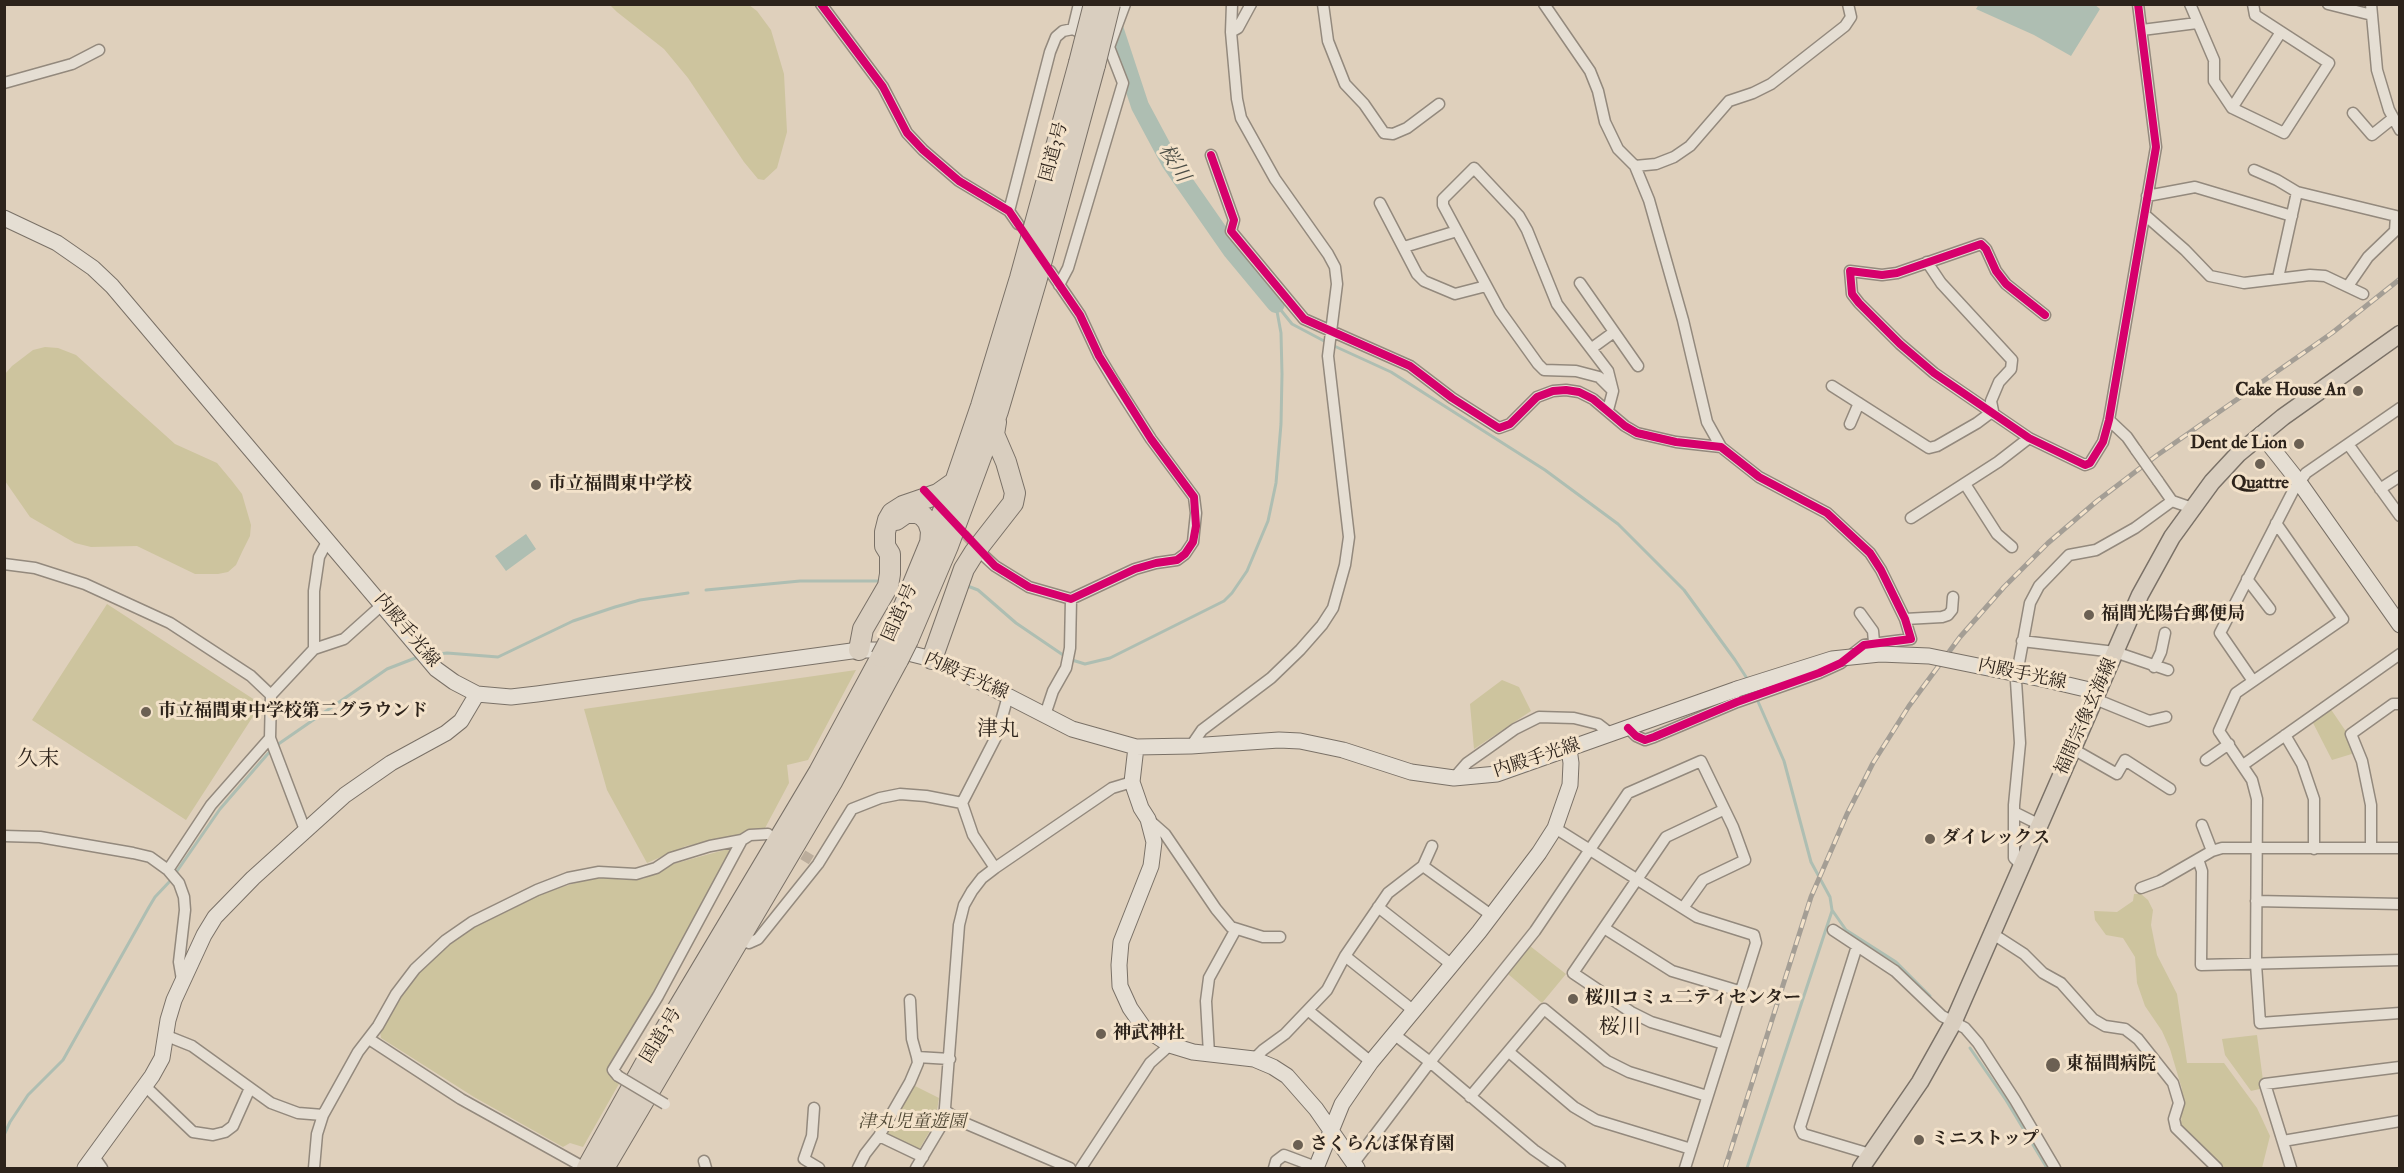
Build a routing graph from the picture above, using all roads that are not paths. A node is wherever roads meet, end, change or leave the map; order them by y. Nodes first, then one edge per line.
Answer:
1 (821, 4) edge
2 (1079, 4) edge
3 (1094, 4) edge
4 (1110, 4) edge
5 (1125, 4) edge
6 (1232, 4) edge
7 (1251, 4) edge
8 (1323, 4) edge
9 (1544, 4) edge
10 (1848, 4) edge
11 (2138, 4) edge
12 (2190, 4) edge
13 (2253, 4) edge
14 (2328, 4) edge
15 (2372, 10) edge
16 (2197, 23) junction
17 (1073, 29) junction
18 (2142, 30) junction
19 (1231, 32) junction
20 (2281, 32) junction
21 (1109, 47) junction
22 (99, 50) dead end
23 (1087, 64) junction
24 (4, 83) edge
25 (1439, 104) dead end
26 (2400, 105) edge
27 (2232, 108) junction
28 (2353, 113) dead end
29 (2391, 115) junction
30 (2400, 130) edge
31 (1211, 155) dead end
32 (1635, 166) junction
33 (2254, 170) dead end
34 (2297, 192) junction
35 (2147, 196) junction
36 (1380, 203) dead end
37 (1009, 211) junction
38 (2145, 215) junction
39 (2292, 216) junction
40 (4, 218) edge
41 (1018, 224) dead end
42 (1457, 231) junction
43 (1404, 247) junction
44 (1927, 262) junction
45 (1050, 272) dead end
46 (2278, 278) junction
47 (1580, 283) dead end
48 (1059, 285) junction
49 (1486, 286) junction
50 (2349, 286) junction
51 (2363, 294) dead end
52 (2046, 315) dead end
53 (1331, 331) junction
54 (1614, 332) junction
55 (2400, 333) edge
56 (1592, 348) junction
57 (1638, 366) dead end
58 (1832, 386) dead end
59 (1613, 391) junction
60 (1860, 403) junction
61 (2400, 408) edge
62 (1608, 410) junction
63 (998, 411) junction
64 (1993, 411) junction
65 (2109, 420) junction
66 (1851, 424) dead end
67 (2261, 434) junction
68 (2127, 437) junction
69 (2029, 438) junction
70 (2103, 442) junction
71 (2348, 444) junction
72 (1720, 447) junction
73 (2400, 476) edge
74 (1012, 479) junction
75 (963, 482) junction
76 (2298, 482) junction
77 (1965, 484) junction
78 (2380, 489) junction
79 (2172, 501) junction
80 (2192, 508) junction
81 (2400, 516) edge
82 (1911, 518) dead end
83 (2276, 523) junction
84 (328, 540) junction
85 (930, 546) junction
86 (2013, 547) dead end
87 (890, 554) junction
88 (982, 554) tunnel mouth
89 (4, 564) edge
90 (2247, 579) junction
91 (1953, 597) dead end
92 (1071, 598) junction
93 (383, 604) junction
94 (2270, 609) dead end
95 (1860, 613) dead end
96 (1905, 619) junction
97 (2400, 625) edge
98 (2165, 633) dead end
99 (2022, 640) junction
100 (1874, 642) junction
101 (314, 649) junction
102 (894, 649) junction
103 (859, 650) junction
104 (2115, 652) junction
105 (2400, 654) edge
106 (932, 659) junction
107 (2019, 663) dead end
108 (2154, 667) junction
109 (2168, 670) dead end
110 (2016, 681) dead end
111 (2253, 681) junction
112 (477, 694) junction
113 (271, 695) junction
114 (2096, 695) junction
115 (1008, 696) junction
116 (2400, 704) edge
117 (1045, 715) junction
118 (2166, 717) dead end
119 (1628, 728) junction
120 (1611, 734) junction
121 (2285, 735) junction
122 (270, 738) junction
123 (2229, 744) junction
124 (1191, 746) junction
125 (1136, 747) junction
126 (1569, 749) junction
127 (2073, 749) junction
128 (2206, 760) dead end
129 (2243, 765) junction
130 (1454, 778) junction
131 (1132, 782) junction
132 (2170, 789) dead end
133 (962, 803) junction
134 (1723, 810) junction
135 (2014, 812) junction
136 (1148, 819) junction
137 (2040, 825) junction
138 (2202, 825) dead end
139 (1555, 828) junction
140 (305, 830) junction
141 (768, 834) dead end
142 (4, 836) edge
143 (742, 840) junction
144 (1432, 846) dead end
145 (2257, 847) junction
146 (2372, 848) junction
147 (2400, 848) edge
148 (2314, 849) junction
149 (1592, 850) junction
150 (2212, 851) junction
151 (2198, 859) junction
152 (1422, 866) junction
153 (2022, 866) junction
154 (995, 868) junction
155 (168, 870) junction
156 (1638, 880) junction
157 (2141, 888) dead end
158 (2256, 901) junction
159 (2400, 904) edge
160 (1378, 907) junction
161 (1683, 908) junction
162 (1491, 915) junction
163 (1604, 928) junction
164 (1236, 929) junction
165 (1833, 930) dead end
166 (1993, 934) junction
167 (1280, 937) dead end
168 (739, 940) junction
169 (1857, 946) junction
170 (1345, 956) junction
171 (2400, 960) edge
172 (2256, 964) junction
173 (1452, 965) junction
174 (182, 981) junction
175 (1739, 991) junction
176 (910, 1000) dead end
177 (1309, 1011) junction
178 (1414, 1011) junction
179 (2400, 1013) edge
180 (1953, 1023) junction
181 (1395, 1035) junction
182 (167, 1036) junction
183 (369, 1039) junction
184 (1724, 1044) junction
185 (1170, 1045) junction
186 (1509, 1052) junction
187 (1209, 1054) junction
188 (917, 1057) junction
189 (950, 1059) junction
190 (1254, 1059) junction
191 (1371, 1062) junction
192 (1430, 1062) junction
193 (2400, 1067) edge
194 (145, 1086) junction
195 (250, 1088) junction
196 (1707, 1096) junction
197 (1470, 1097) junction
198 (665, 1104) dead end
199 (814, 1108) dead end
200 (946, 1111) junction
201 (323, 1115) junction
202 (2400, 1121) edge
203 (1330, 1130) junction
204 (879, 1136) junction
205 (2283, 1141) junction
206 (1692, 1149) junction
207 (923, 1157) junction
208 (1866, 1161) edge
209 (94, 1165) edge
210 (1355, 1166) edge
211 (314, 1168) edge
212 (586, 1168) edge
213 (604, 1168) edge
214 (819, 1168) edge
215 (858, 1168) edge
216 (916, 1168) edge
217 (1070, 1168) edge
218 (1081, 1168) edge
219 (1274, 1168) edge
220 (1316, 1168) edge
221 (1560, 1168) edge
222 (1685, 1168) edge
223 (2055, 1168) edge
224 (2217, 1168) edge
225 (2291, 1168) edge

1 - 37 street
2 - 17 street
3 - 23 highway, 国道3号, bridge
4 - 23 highway, 国道3号, bridge
5 - 21 street
6 - 19 street
7 - 19 street
8 - 25 street
9 - 32 street
10 - 32 street
11 - 18 street
12 - 16 street
13 - 20 street
14 - 15 street
15 - 29 street
16 - 18 street
16 - 27 street
17 - 21 street
17 - 37 street
18 - 35 street
19 - 53 street
20 - 27 street
20 - 27 street
21 - 48 street
22 - 24 street
23 - 63 highway, 国道3号
23 - 75 highway, 国道3号
26 - 29 street
28 - 29 street
29 - 30 street
31 - 53 street
32 - 72 street
33 - 34 street
34 - 39 street
34 - 50 street
35 - 38 street
35 - 39 street
36 - 43 street
37 - 41 street
38 - 46 street
38 - 65 street
39 - 46 street
40 - 84 main road, 内殿手光線
42 - 43 street
42 - 49 street
42 - 56 street
43 - 49 street
44 - 52 street
44 - 64 street
44 - 64 street
45 - 48 street
46 - 50 street
47 - 54 street
48 - 92 street
49 - 59 street
50 - 51 street
53 - 62 street
53 - 124 street
54 - 56 street
54 - 57 street
55 - 67 main road, 福間宗像玄海線
56 - 59 street
58 - 60 street
59 - 62 street
60 - 64 street
60 - 66 street
61 - 71 street
62 - 72 street
63 - 74 highway
63 - 75 highway, 国道3号
64 - 69 street
65 - 68 street
65 - 70 street
67 - 76 main road
67 - 80 main road, 福間宗像玄海線
68 - 70 street
68 - 79 street, bridge
69 - 70 street
69 - 77 street
71 - 76 street
71 - 78 street
72 - 96 street
73 - 78 street
74 - 75 highway
74 - 106 highway
75 - 85 highway, 国道3号
75 - 87 highway
75 - 102 highway, 国道3号
76 - 83 street
76 - 97 main road
77 - 82 street
77 - 86 street
78 - 81 street
79 - 80 street
79 - 99 street
80 - 104 main road, 福間宗像玄海線
83 - 90 street
83 - 111 street
84 - 93 main road, 内殿手光線
84 - 101 street
85 - 87 highway
85 - 102 highway, 国道3号
87 - 103 highway
88 - 92 street
89 - 113 street
90 - 94 street
90 - 111 street
91 - 96 street
92 - 117 street
93 - 101 street
93 - 112 main road, 内殿手光線
95 - 100 street
96 - 100 street
98 - 108 street
99 - 104 street
99 - 107 street
100 - 119 street
101 - 113 street
102 - 168 highway, 国道3号
102 - 212 highway, 国道3号
103 - 106 main road, 内殿手光線
103 - 112 main road, 内殿手光線
104 - 108 street
104 - 114 main road, 福間宗像玄海線
105 - 121 street
106 - 115 main road, 内殿手光線
108 - 109 street
110 - 135 street
111 - 123 street
112 - 140 main road
113 - 122 street
114 - 118 street
114 - 119 main road, 内殿手光線, bridge
114 - 127 main road, 福間宗像玄海線
115 - 117 main road, 内殿手光線
115 - 133 street
116 - 146 street
117 - 125 main road, 内殿手光線
119 - 120 main road, 内殿手光線
120 - 126 main road, 内殿手光線
120 - 130 street
121 - 129 street
121 - 148 street
122 - 140 street
122 - 155 street
123 - 128 street
123 - 129 street
124 - 125 main road, 内殿手光線
124 - 130 main road, 内殿手光線
125 - 131 main road
126 - 130 main road, 内殿手光線
126 - 139 main road
127 - 132 street
127 - 137 main road, 福間宗像玄海線
129 - 145 street
131 - 136 main road
131 - 154 street
133 - 154 street
133 - 168 street
134 - 149 street
134 - 156 street
134 - 161 street
135 - 137 street
135 - 153 street
136 - 164 street
136 - 185 main road
137 - 153 main road, 福間宗像玄海線
138 - 150 street
139 - 149 street
139 - 162 main road
140 - 174 main road
141 - 143 street
142 - 155 street
143 - 183 street
143 - 198 street, bridge
144 - 152 street
145 - 148 street
145 - 150 street
145 - 158 street
146 - 147 street
146 - 148 street
149 - 156 street
149 - 192 street
150 - 151 street
151 - 157 street
151 - 172 street
152 - 160 street
152 - 162 street
153 - 166 main road, 福間宗像玄海線
154 - 189 street
155 - 174 street
156 - 161 street
156 - 163 street
158 - 159 street
158 - 172 street
160 - 170 street
160 - 173 street
161 - 175 street
162 - 173 main road
163 - 175 street
163 - 184 street
164 - 167 street
164 - 187 street
165 - 169 street
166 - 180 main road, 福間宗像玄海線
166 - 224 street
168 - 213 highway, 国道3号
169 - 180 street
169 - 208 street
170 - 177 street
170 - 178 street
171 - 172 street
172 - 179 street
173 - 178 main road
174 - 182 main road
175 - 184 street
176 - 188 street
177 - 190 street
177 - 191 street
178 - 181 main road
180 - 208 main road, 福間宗像玄海線
180 - 223 street
181 - 191 main road
181 - 192 street
182 - 194 main road
182 - 195 street
183 - 201 street
183 - 212 street
184 - 196 street
185 - 187 main road
185 - 218 street
186 - 196 street
186 - 197 street
186 - 206 street
187 - 190 main road
188 - 189 street
188 - 204 street
189 - 200 street
190 - 203 main road
191 - 203 main road
192 - 197 street
192 - 210 street
193 - 205 street
194 - 195 street
194 - 209 main road
195 - 201 street
196 - 206 street
197 - 221 street
199 - 214 street
200 - 207 street
200 - 217 street
201 - 211 street
202 - 205 street
203 - 210 main road
203 - 220 main road
204 - 207 street
204 - 215 street
205 - 225 street
206 - 222 street
207 - 216 street
219 - 220 street

